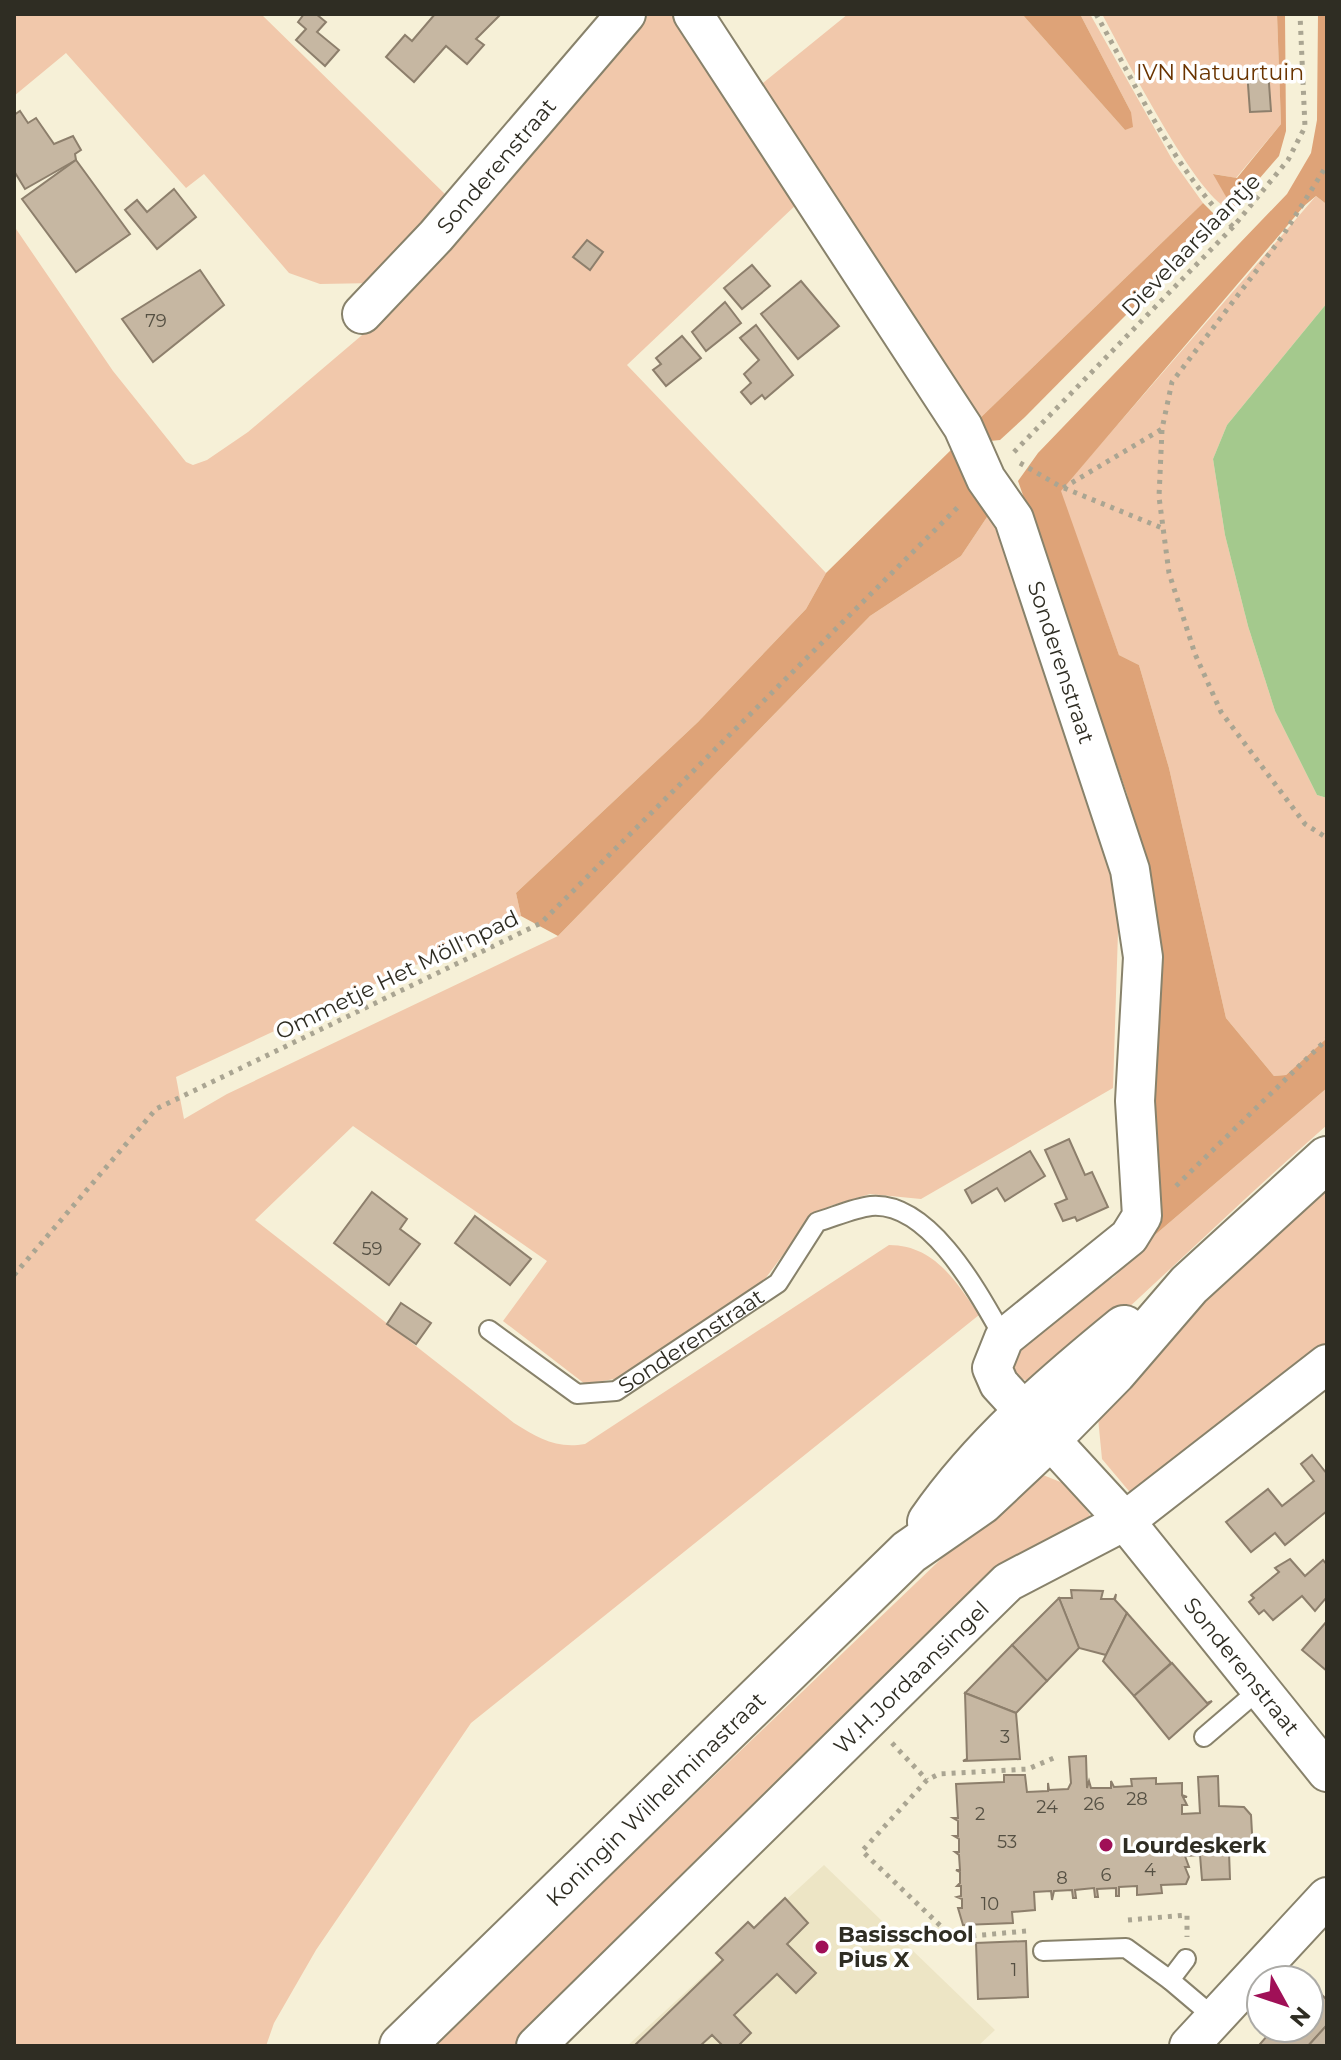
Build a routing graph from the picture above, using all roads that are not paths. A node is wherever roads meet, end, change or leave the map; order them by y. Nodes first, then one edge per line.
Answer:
1 (626, 14) edge
2 (693, 14) edge
3 (362, 314) dead end
4 (1327, 1159) edge
5 (489, 1330) dead end
6 (1004, 1338) junction
7 (1327, 1364) edge
8 (1037, 1427) junction
9 (1125, 1521) junction
10 (1260, 1689) junction
11 (1204, 1737) dead end
12 (1327, 1772) edge
13 (1327, 1897) edge
14 (1043, 1951) dead end
15 (1186, 1959) road end
16 (1170, 1980) junction
17 (1216, 2019) junction
18 (402, 2046) edge
19 (536, 2046) edge
20 (1189, 2046) edge

1 - 3 street, Sonderenstraat
2 - 6 street, Sonderenstraat
4 - 8 main road, Koningin Wilhelminastraat
5 - 6 lane, Sonderenstraat
6 - 8 street, Sonderenstraat
7 - 9 street, W.H.Jordaansingel
8 - 9 street, Sonderenstraat
8 - 18 main road, Koningin Wilhelminastraat
9 - 10 street, Sonderenstraat
9 - 19 street, W.H.Jordaansingel
10 - 11 lane
10 - 12 street, Sonderenstraat
13 - 17 street
14 - 16 lane
15 - 16 lane
16 - 17 lane
17 - 20 street

